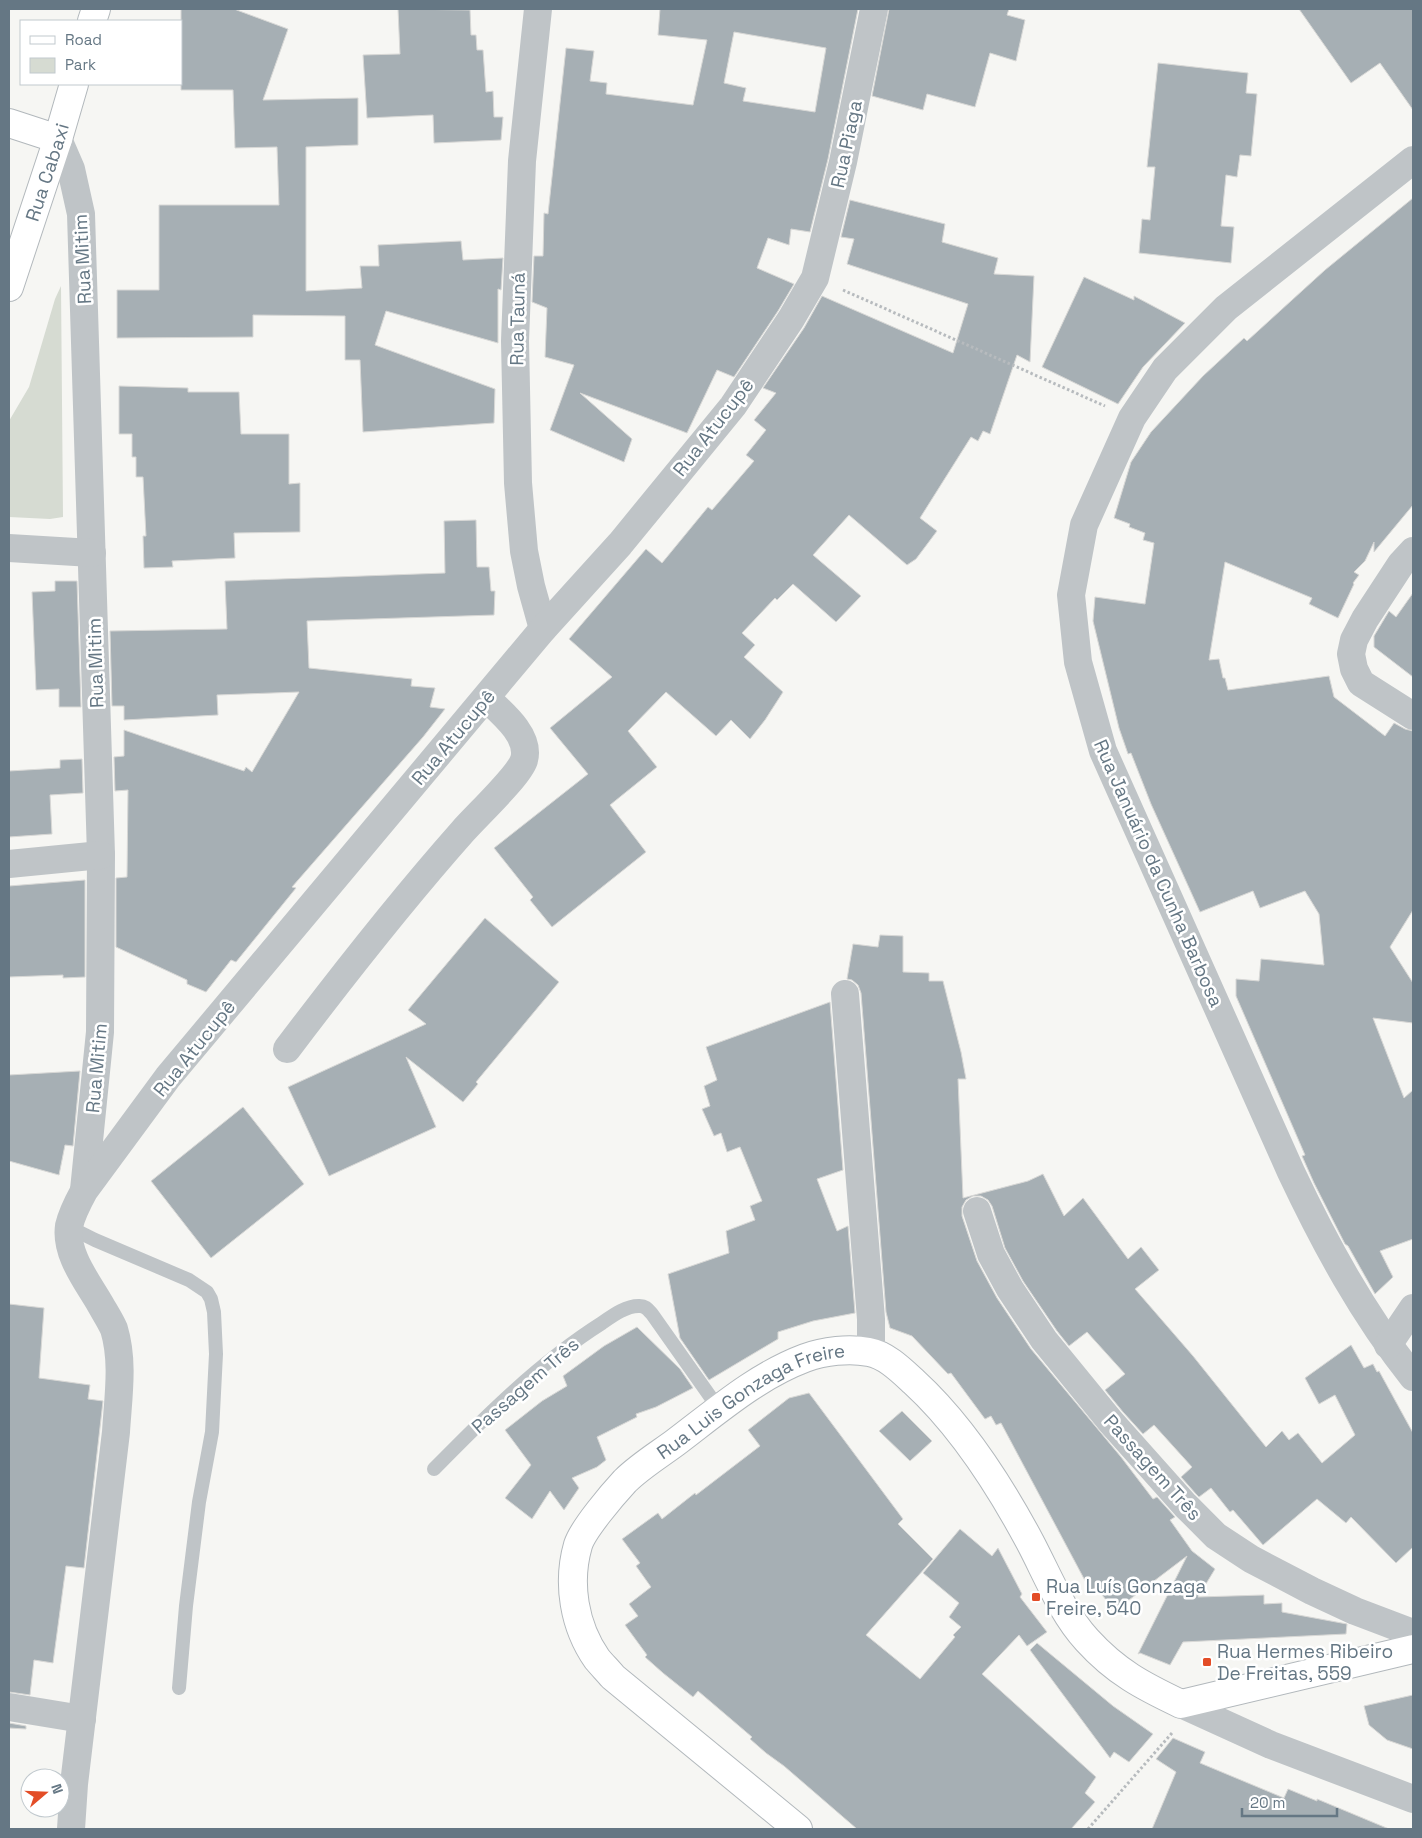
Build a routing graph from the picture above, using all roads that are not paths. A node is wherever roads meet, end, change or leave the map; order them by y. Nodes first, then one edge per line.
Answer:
1 (538, 9) edge
2 (874, 9) edge
3 (74, 85) edge
4 (9, 123) edge
5 (58, 139) junction
6 (1413, 160) edge
7 (815, 278) joint
8 (9, 287) edge
9 (9, 548) edge
10 (1413, 551) edge
11 (92, 553) junction
12 (543, 628) junction
13 (486, 698) junction
14 (1413, 716) edge
15 (101, 855) junction
16 (9, 864) edge
17 (845, 994) dead end
18 (286, 1049) dead end
19 (84, 1191) junction
20 (977, 1211) dead end
21 (69, 1227) junction
22 (1413, 1308) edge
23 (1388, 1345) junction
24 (871, 1352) junction
25 (1413, 1377) edge
26 (719, 1409) junction
27 (434, 1469) dead end
28 (1413, 1633) edge
29 (1413, 1649) edge
30 (179, 1688) dead end
31 (9, 1707) edge
32 (1186, 1707) junction
33 (82, 1719) junction
34 (1413, 1799) edge
35 (71, 1829) edge
36 (798, 1829) edge

1 - 12 street, Rua Tauná
2 - 7 street, Rua Piaga
3 - 5 street, Rua Cabaxi
4 - 5 street
5 - 8 street, Rua Cabaxi
5 - 11 street, Rua Mitim
6 - 23 street, Rua Januário da Cunha Barbosa
7 - 12 street, Rua Atucupê
9 - 11 street
10 - 14 street
11 - 15 street, Rua Mitim
12 - 13 street, Rua Atucupê
13 - 18 street
13 - 19 street, Rua Atucupê
15 - 16 street
15 - 19 street, Rua Mitim
17 - 24 street
19 - 21 street
20 - 28 street, Passagem Três
21 - 30 lane
21 - 33 street
22 - 23 street
23 - 25 street, Rua Januário da Cunha Barbosa
24 - 26 street, Rua Luis Gonzaga Freire
24 - 32 street, Rua Luis Gonzaga Freire
26 - 27 lane, Passagem Três
26 - 36 street, Rua Luis Gonzaga Freire
29 - 32 street
31 - 33 street
32 - 34 street
33 - 35 street

